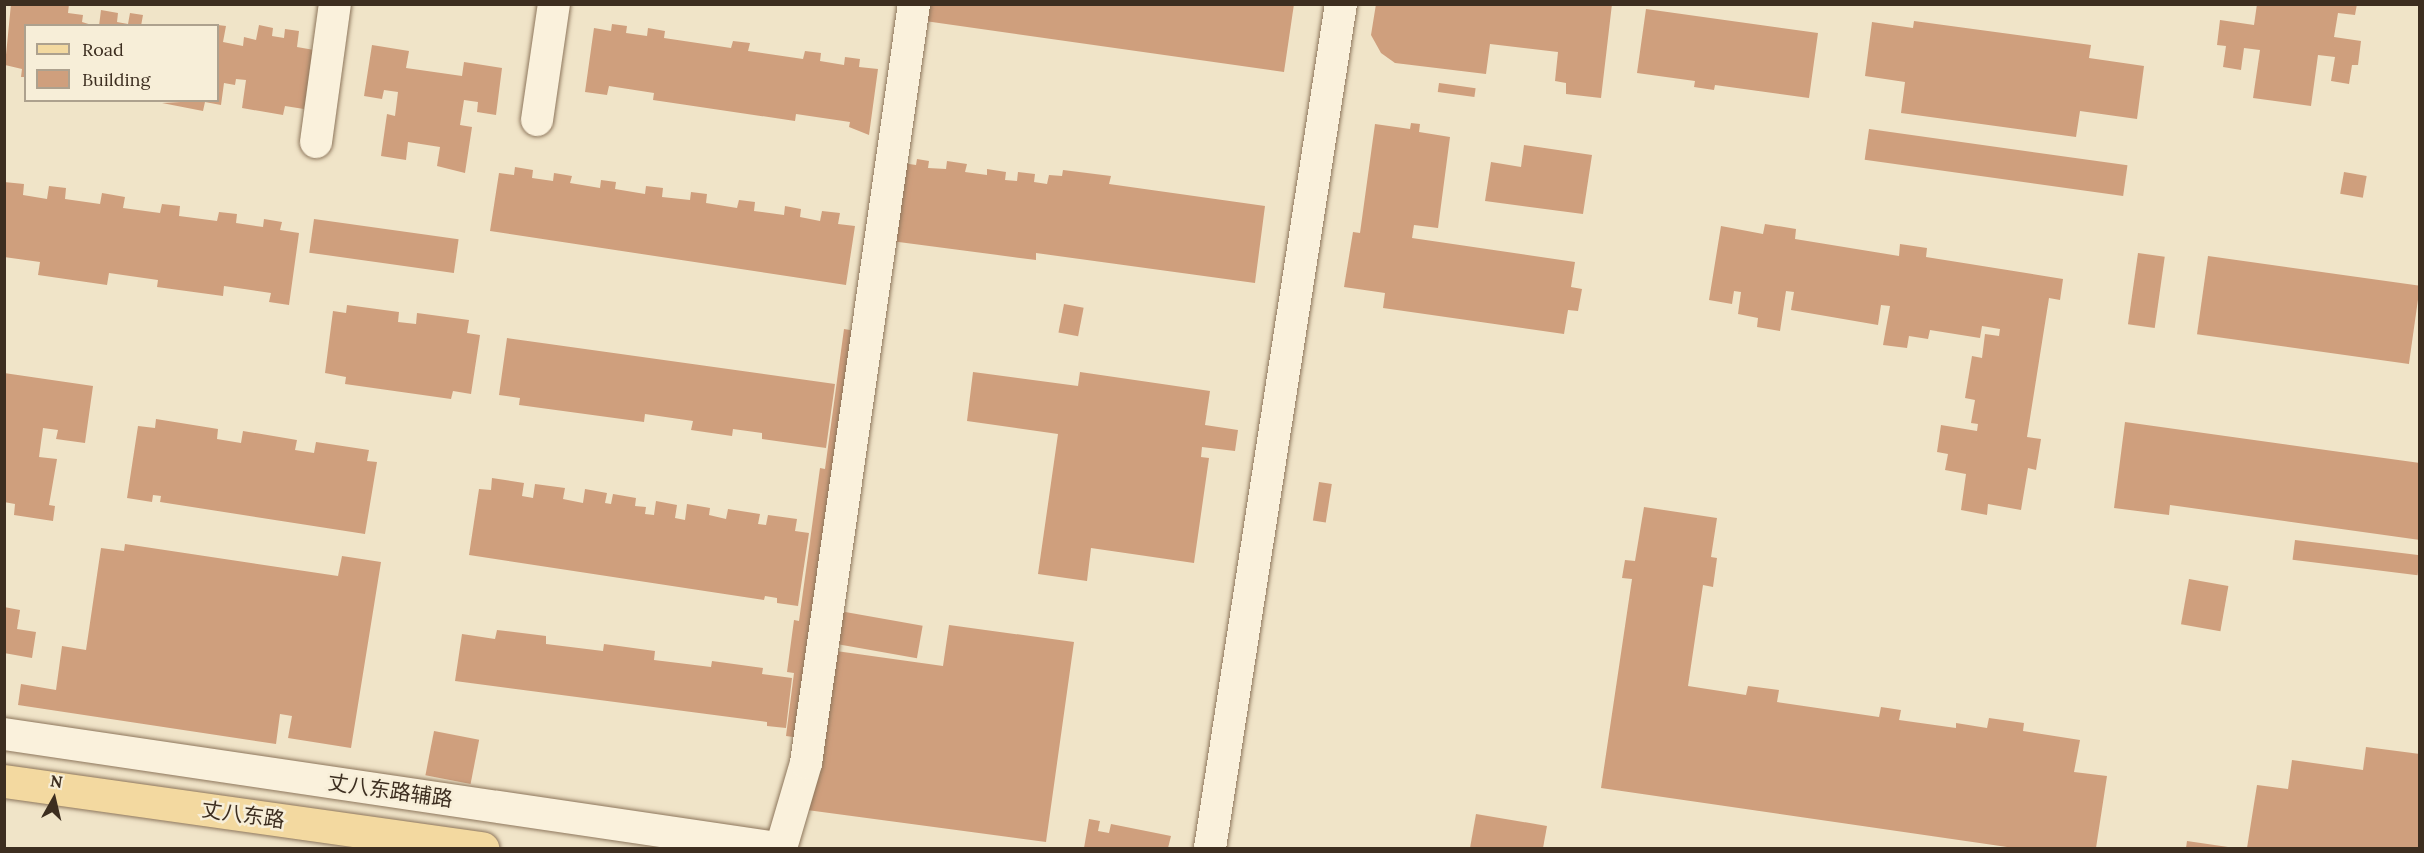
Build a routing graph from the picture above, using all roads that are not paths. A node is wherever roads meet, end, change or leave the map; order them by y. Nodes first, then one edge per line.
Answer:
1 (335, 4) edge
2 (554, 4) edge
3 (914, 4) edge
4 (1341, 4) edge
5 (537, 120) dead end
6 (316, 142) dead end
7 (4, 734) edge
8 (4, 781) edge
9 (482, 849) edge
10 (776, 849) edge
11 (781, 849) edge
12 (1210, 849) edge

1 - 6 street
2 - 5 street
3 - 11 street
4 - 12 street
7 - 10 street, 丈八东路辅路
8 - 9 main road, 丈八东路

